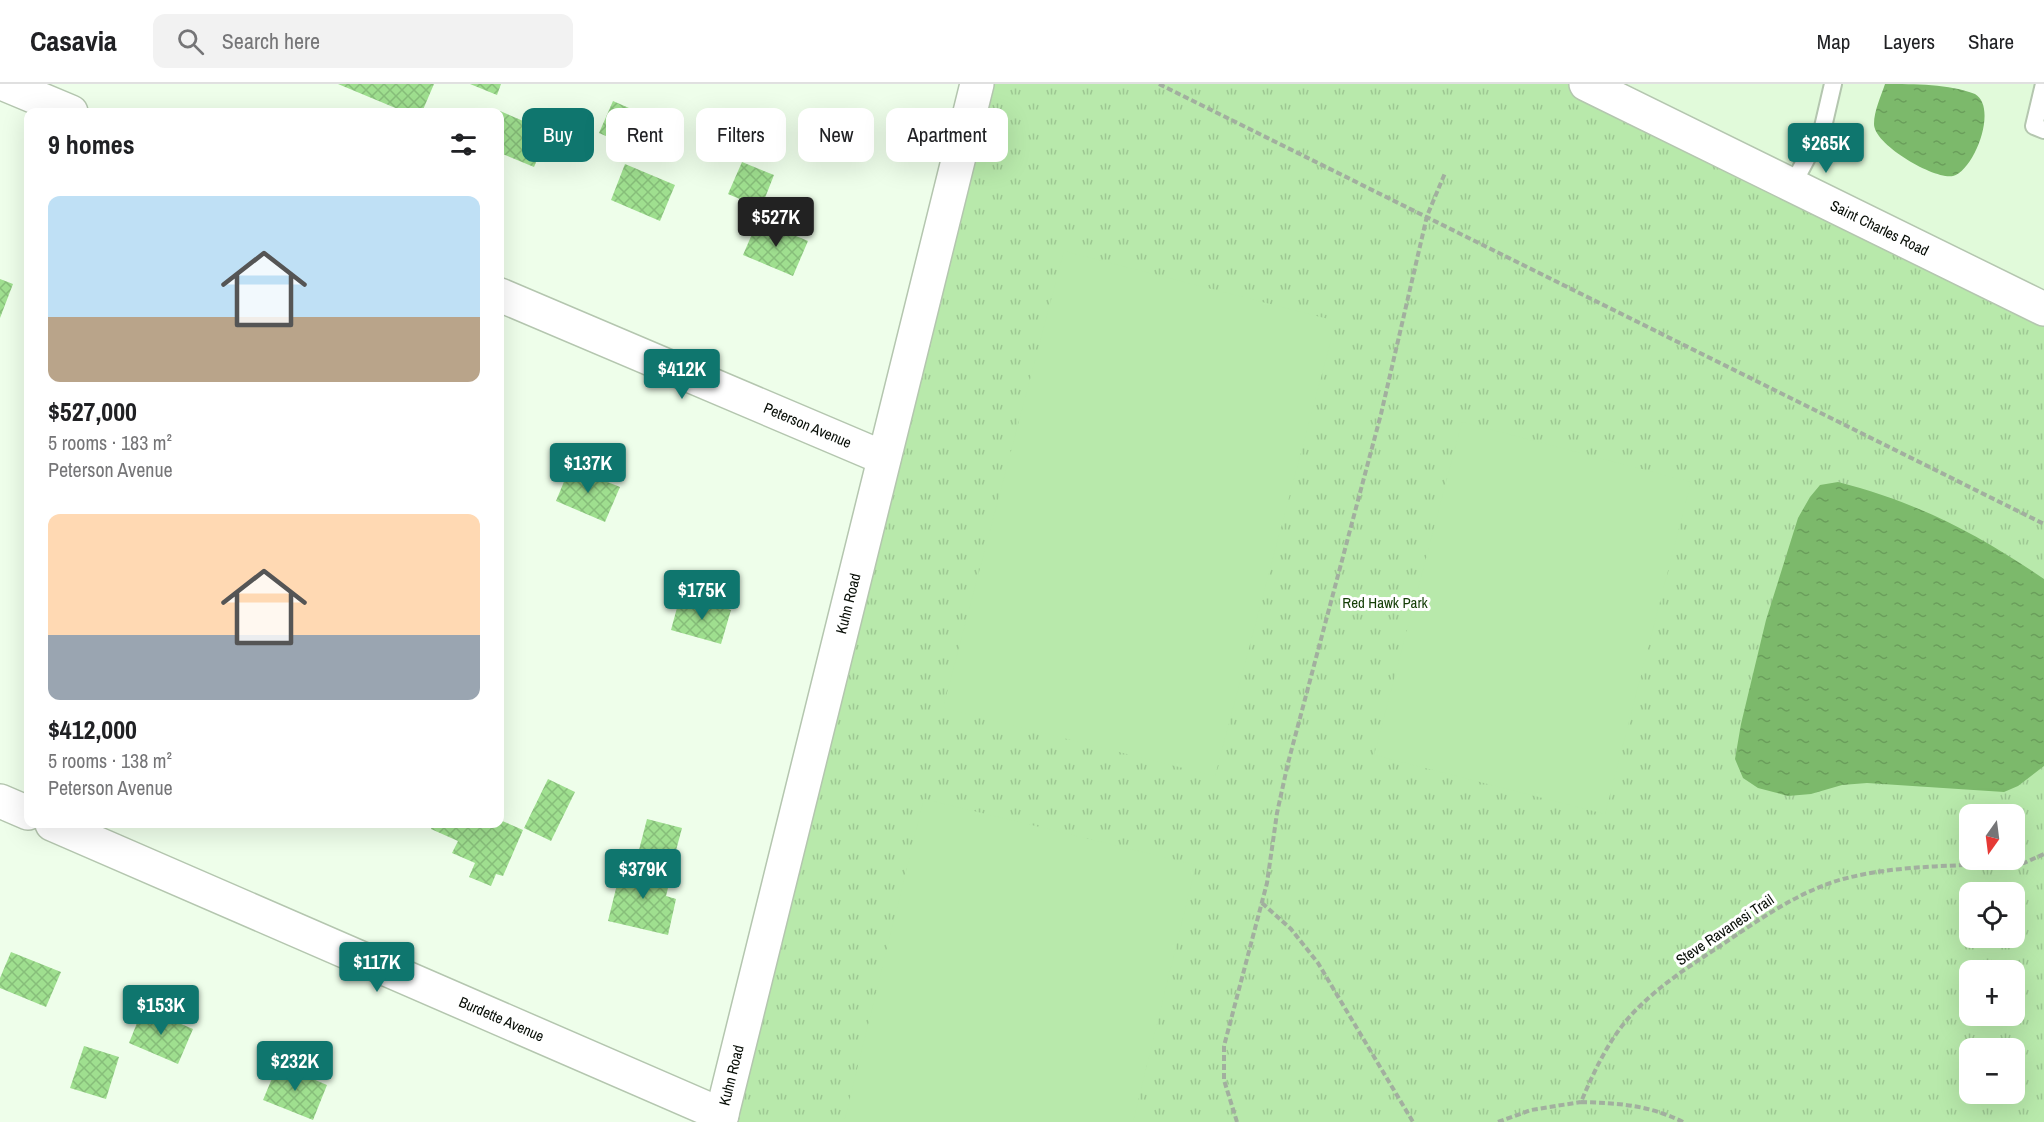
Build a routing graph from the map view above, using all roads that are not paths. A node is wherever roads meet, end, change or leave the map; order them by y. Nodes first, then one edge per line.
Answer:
1 (4, 84) edge
2 (977, 84) edge
3 (1586, 84) edge
4 (1833, 84) edge
5 (2044, 84) edge
6 (61, 108) edge
7 (2044, 130) edge
8 (1792, 186) junction
9 (504, 297) edge
10 (2044, 309) edge
11 (884, 458) junction
12 (0, 801) edge
13 (24, 811) edge
14 (61, 828) edge
15 (721, 1119) edge

1 - 6 street
2 - 11 street, Kuhn Road
3 - 8 street, Saint Charles Road
4 - 8 lane
5 - 7 lane
8 - 10 street, Saint Charles Road
9 - 11 street, Peterson Avenue
11 - 15 street, Kuhn Road
12 - 13 street
14 - 15 street, Burdette Avenue

